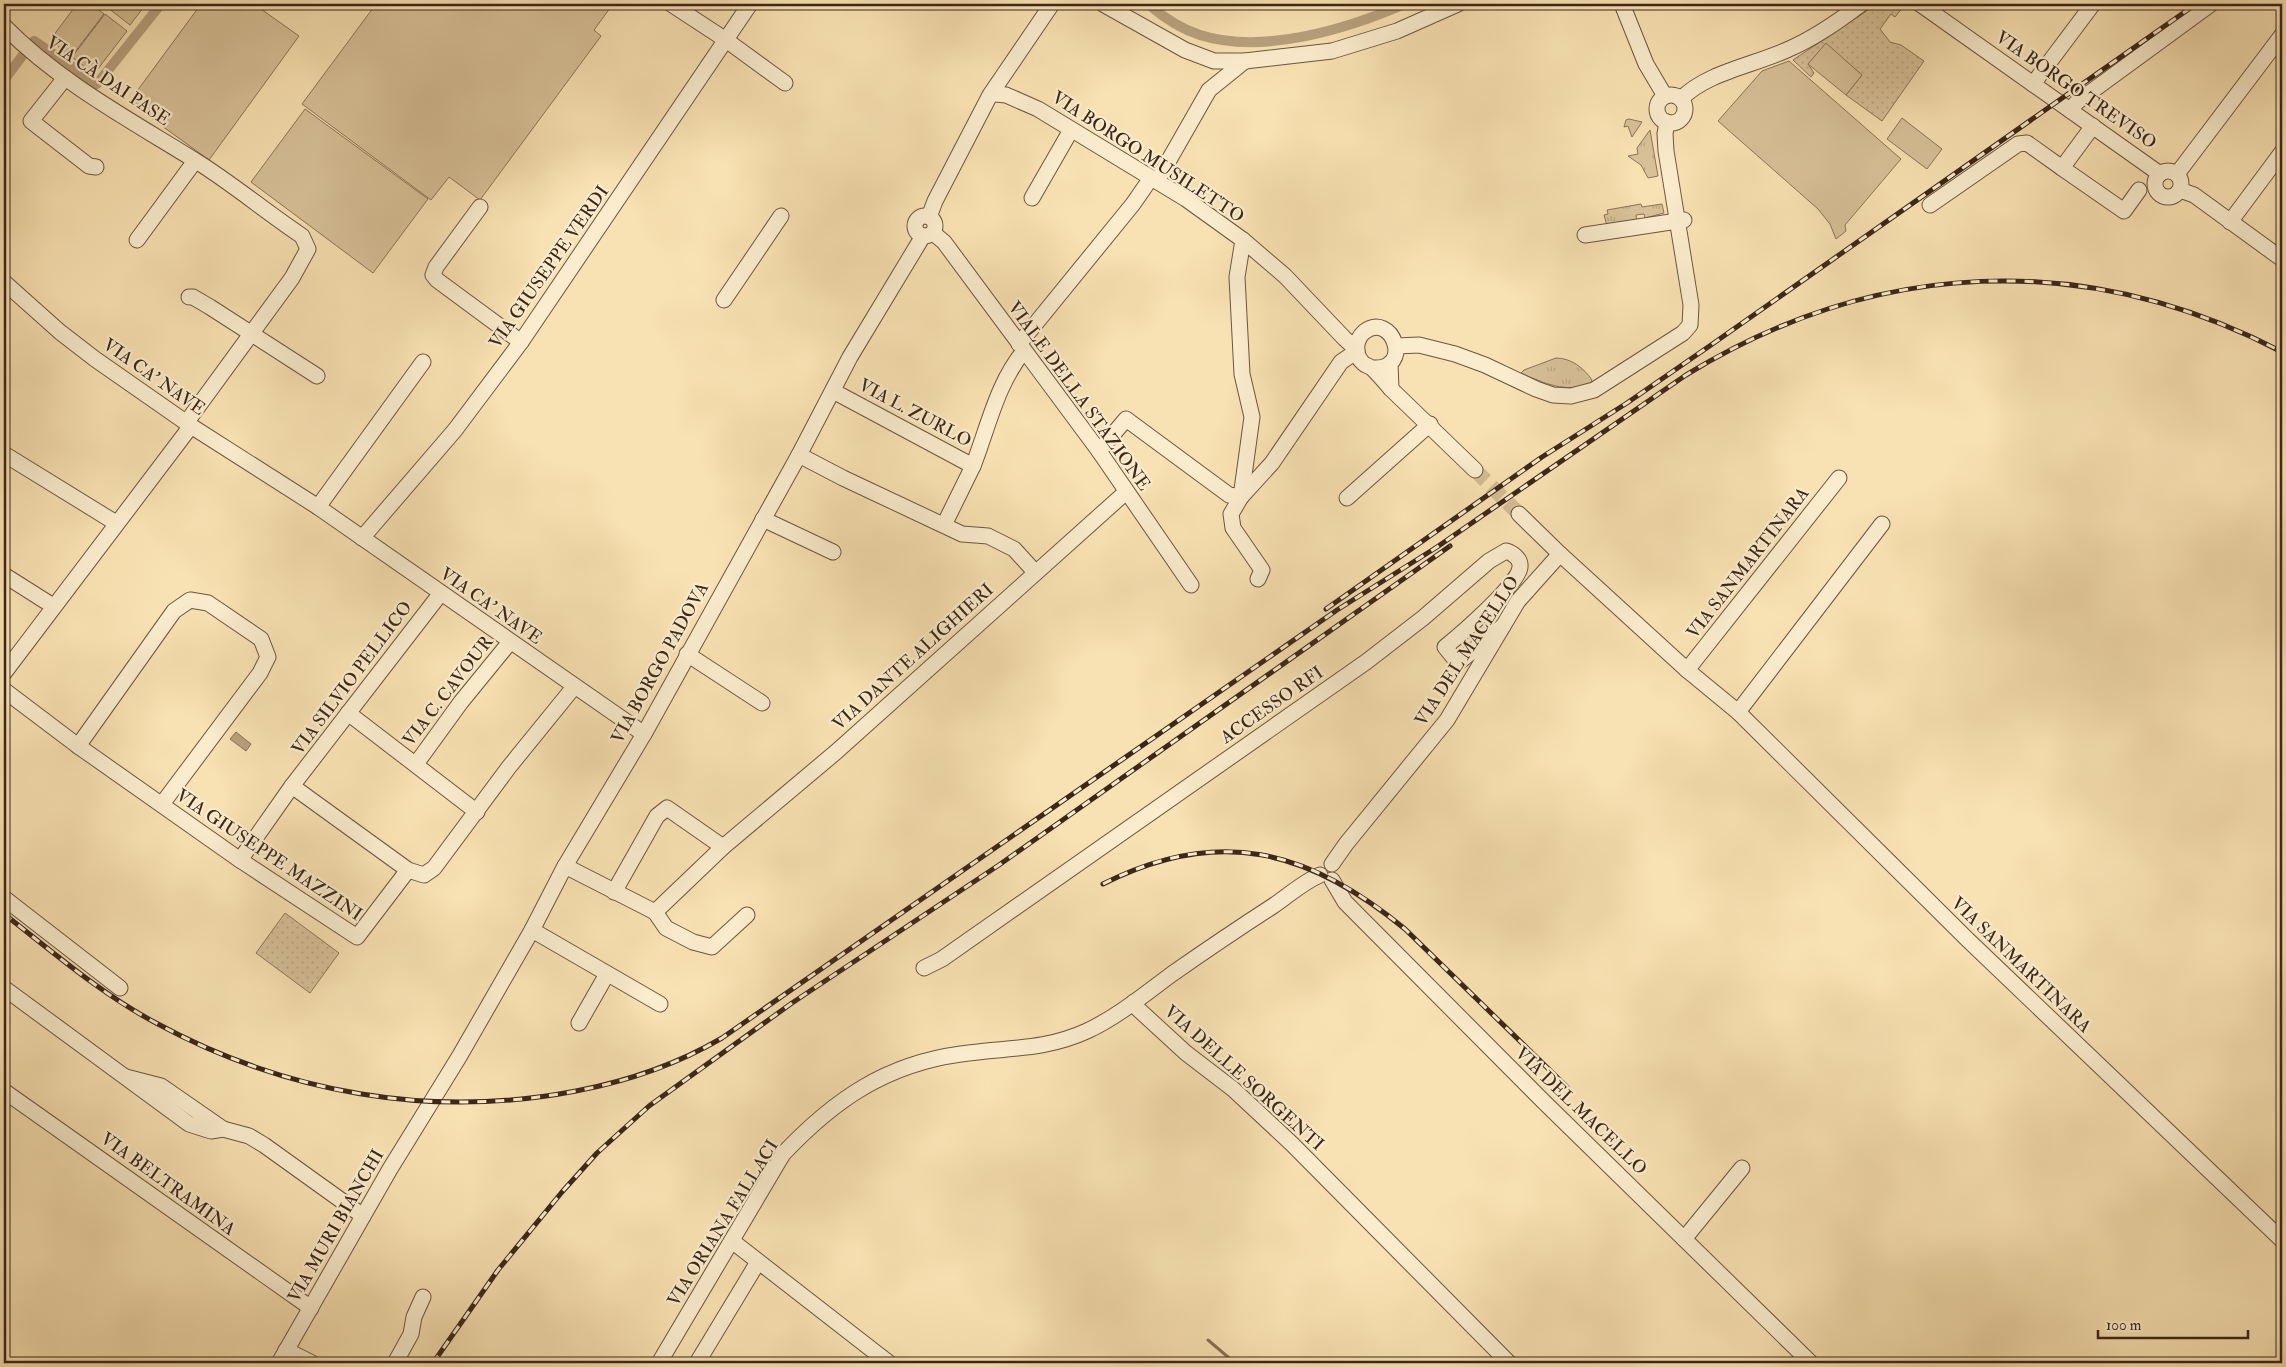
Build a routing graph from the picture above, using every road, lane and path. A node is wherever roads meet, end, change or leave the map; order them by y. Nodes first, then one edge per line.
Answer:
1 (671, 4) edge
2 (750, 4) edge
3 (1052, 4) edge
4 (1103, 4) edge
5 (1458, 4) edge
6 (1622, 4) edge
7 (1861, 4) edge
8 (1920, 4) edge
9 (2092, 4) edge
10 (2211, 4) edge
11 (4, 26) edge
12 (2282, 35) edge
13 (726, 40) junction
14 (1245, 61) junction
15 (66, 78) junction
16 (785, 83) dead end
17 (2032, 84) junction
18 (1664, 96) junction
19 (991, 98) junction
20 (1681, 99) junction
21 (2070, 110) junction
22 (1667, 122) junction
23 (2093, 126) junction
24 (1071, 130) junction
25 (2282, 152) edge
26 (196, 161) junction
27 (96, 167) dead end
28 (2062, 168) junction
29 (2160, 174) junction
30 (2176, 174) junction
31 (1154, 179) junction
32 (2139, 190) dead end
33 (2180, 190) junction
34 (1032, 198) dead end
35 (1930, 205) dead end
36 (480, 207) dead end
37 (781, 216) dead end
38 (1680, 220) junction
39 (2230, 222) junction
40 (928, 234) junction
41 (1584, 235) dead end
42 (137, 240) dead end
43 (1243, 240) junction
44 (2281, 255) edge
45 (4, 282) edge
46 (189, 297) dead end
47 (724, 300) dead end
48 (1337, 329) junction
49 (1364, 332) junction
50 (251, 335) junction
51 (521, 342) junction
52 (1396, 346) junction
53 (1357, 350) junction
54 (1020, 351) junction
55 (423, 362) dead end
56 (1390, 363) junction
57 (1372, 368) junction
58 (317, 376) dead end
59 (1391, 389) junction
60 (833, 391) junction
61 (188, 424) junction
62 (1430, 424) junction
63 (1099, 451) junction
64 (4, 454) edge
65 (799, 455) junction
66 (973, 466) junction
67 (1476, 470) tunnel mouth
68 (1839, 478) dead end
69 (1126, 492) junction
70 (1241, 497) junction
71 (1348, 498) dead end
72 (318, 507) junction
73 (1519, 514) tunnel mouth
74 (763, 519) junction
75 (116, 523) junction
76 (1882, 524) dead end
77 (944, 525) junction
78 (362, 538) junction
79 (833, 552) dead end
80 (1560, 554) junction
81 (1036, 572) junction
82 (4, 575) edge
83 (1258, 578) dead end
84 (1191, 585) dead end
85 (441, 593) junction
86 (53, 606) junction
87 (1503, 626) junction
88 (510, 642) junction
89 (688, 654) junction
90 (1687, 670) junction
91 (4, 672) edge
92 (574, 686) junction
93 (4, 690) edge
94 (762, 704) dead end
95 (1738, 712) junction
96 (348, 714) junction
97 (644, 734) junction
98 (78, 746) junction
99 (416, 764) junction
100 (292, 786) junction
101 (162, 804) junction
102 (477, 812) junction
103 (723, 847) junction
104 (240, 860) junction
105 (565, 866) junction
106 (408, 870) junction
107 (1326, 877) junction
108 (614, 892) junction
109 (4, 898) edge
110 (655, 912) junction
111 (747, 915) dead end
112 (532, 930) junction
113 (924, 968) dead end
114 (607, 974) junction
115 (4, 988) edge
116 (120, 988) dead end
117 (1134, 1002) junction
118 (660, 1004) dead end
119 (579, 1023) dead end
120 (4, 1090) edge
121 (428, 1108) joint
122 (1742, 1168) dead end
123 (363, 1216) junction
124 (1684, 1239) junction
125 (2282, 1240) edge
126 (732, 1241) junction
127 (758, 1262) junction
128 (423, 1296) dead end
129 (311, 1308) junction
130 (282, 1357) edge
131 (312, 1363) edge
132 (395, 1363) edge
133 (659, 1363) edge
134 (697, 1363) edge
135 (889, 1363) edge
136 (1509, 1363) edge
137 (1811, 1363) edge

1 - 13 street
2 - 13 street, VIA GIUSEPPE VERDI
3 - 19 street
4 - 14 street
5 - 14 street
6 - 18 street
7 - 20 street
8 - 17 street, VIA BORGO TREVISO
9 - 17 street
10 - 21 street
11 - 15 street, VIA CÀ DAI PASE
12 - 30 street
13 - 16 street
13 - 51 street, VIA GIUSEPPE VERDI
14 - 31 street, VIA L. ZURLO
15 - 26 street, VIA CÀ DAI PASE
15 - 27 street
17 - 21 street, VIA BORGO TREVISO
18 - 20 street
18 - 22 street
19 - 24 street, VIA BORGO MUSILETTO
19 - 40 street
20 - 22 street
21 - 23 street, VIA BORGO TREVISO
22 - 38 street
23 - 28 street
23 - 29 street, VIA BORGO TREVISO
24 - 31 street, VIA BORGO MUSILETTO
24 - 34 street
25 - 39 street
26 - 42 street
26 - 50 street, VIA CÀ DAI PASE
28 - 32 street
28 - 35 street
29 - 30 street, VIA BORGO TREVISO
29 - 33 street, VIA BORGO TREVISO
30 - 33 street
31 - 43 street, VIA BORGO MUSILETTO
31 - 54 street, VIA L. ZURLO
33 - 39 street
36 - 51 street
37 - 47 street
38 - 41 street
38 - 52 street
39 - 44 street
40 - 54 street, VIALE DELLA STAZIONE
40 - 60 street, VIA BORGO PADOVA
43 - 48 street, VIA BORGO MUSILETTO
43 - 70 street
45 - 61 street, VIA CA' NAVE
46 - 50 street
48 - 49 street
48 - 53 street, VIA BORGO MUSILETTO
49 - 52 street
49 - 53 street
50 - 58 street
50 - 61 street, VIA CÀ DAI PASE
51 - 78 street, VIA GIUSEPPE VERDI
52 - 56 street
53 - 57 street
53 - 70 street
54 - 63 street, VIALE DELLA STAZIONE
54 - 66 street, VIA L. ZURLO
55 - 72 street
56 - 57 street
56 - 59 street
57 - 59 street
59 - 62 street
60 - 65 street, VIA BORGO PADOVA
60 - 66 street, VIA L. ZURLO
61 - 72 street, VIA CA' NAVE
61 - 75 street, VIA CÀ DAI PASE
62 - 67 street
62 - 71 street
63 - 69 street, VIALE DELLA STAZIONE
63 - 70 street
64 - 75 street
65 - 74 street, VIA BORGO PADOVA
65 - 77 street
66 - 77 street
68 - 90 street, VIA SANMARTINARA
69 - 81 street, VIA DANTE ALIGHIERI
69 - 84 street, VIALE DELLA STAZIONE
70 - 83 street
72 - 78 street, VIA CA' NAVE
73 - 80 street, VIA SANMARTINARA
74 - 79 street
74 - 89 street, VIA BORGO PADOVA
75 - 86 street, VIA CÀ DAI PASE
76 - 95 street
77 - 81 street
78 - 85 street, VIA CA' NAVE
80 - 87 street, VIA DEL MACELLO
80 - 90 street, VIA SANMARTINARA
81 - 103 street, VIA DANTE ALIGHIERI
82 - 86 street
85 - 88 street, VIA CA' NAVE
85 - 96 street, VIA SILVIO PELLICO
86 - 91 street, VIA CÀ DAI PASE
87 - 107 street, VIA DEL MACELLO
87 - 113 street, ACCESSO RFI
88 - 92 street, VIA CA' NAVE
88 - 99 street, VIA C. CAVOUR
89 - 94 street
89 - 97 street, VIA BORGO PADOVA
90 - 95 street, VIA SANMARTINARA
92 - 97 street, VIA CA' NAVE
92 - 102 street
93 - 98 street, VIA GIUSEPPE MAZZINI
95 - 125 street, VIA SANMARTINARA
96 - 99 street, VIA C. CAVOUR
96 - 100 street, VIA SILVIO PELLICO
97 - 105 street, VIA BORGO PADOVA
98 - 101 street, VIA GIUSEPPE MAZZINI
98 - 101 street
99 - 102 street, VIA C. CAVOUR
100 - 104 street, VIA SILVIO PELLICO
100 - 106 street
101 - 104 street, VIA GIUSEPPE MAZZINI
102 - 106 street
103 - 108 street
103 - 110 street, VIA DANTE ALIGHIERI
104 - 106 street, VIA GIUSEPPE MAZZINI
105 - 108 street
105 - 112 street, VIA BORGO PADOVA
107 - 117 street, VIA DELLE SORGENTI
107 - 124 street, VIA DEL MACELLO
108 - 110 street
109 - 116 street
110 - 111 street
112 - 114 street
112 - 121 street, VIA BORGO PADOVA
114 - 118 street
114 - 119 street
115 - 123 street
117 - 126 street, VIA ORIANA FALLACI
117 - 136 street, VIA DELLE SORGENTI
120 - 129 street, VIA BELTRAMINA
121 - 123 street, VIA MURI BIANCHI
122 - 124 street
123 - 129 street, VIA MURI BIANCHI
124 - 137 street, VIA DEL MACELLO
126 - 127 street
126 - 133 street, VIA ORIANA FALLACI
127 - 134 street
127 - 135 street
128 - 132 street
129 - 130 street, VIA MURI BIANCHI
130 - 131 street

